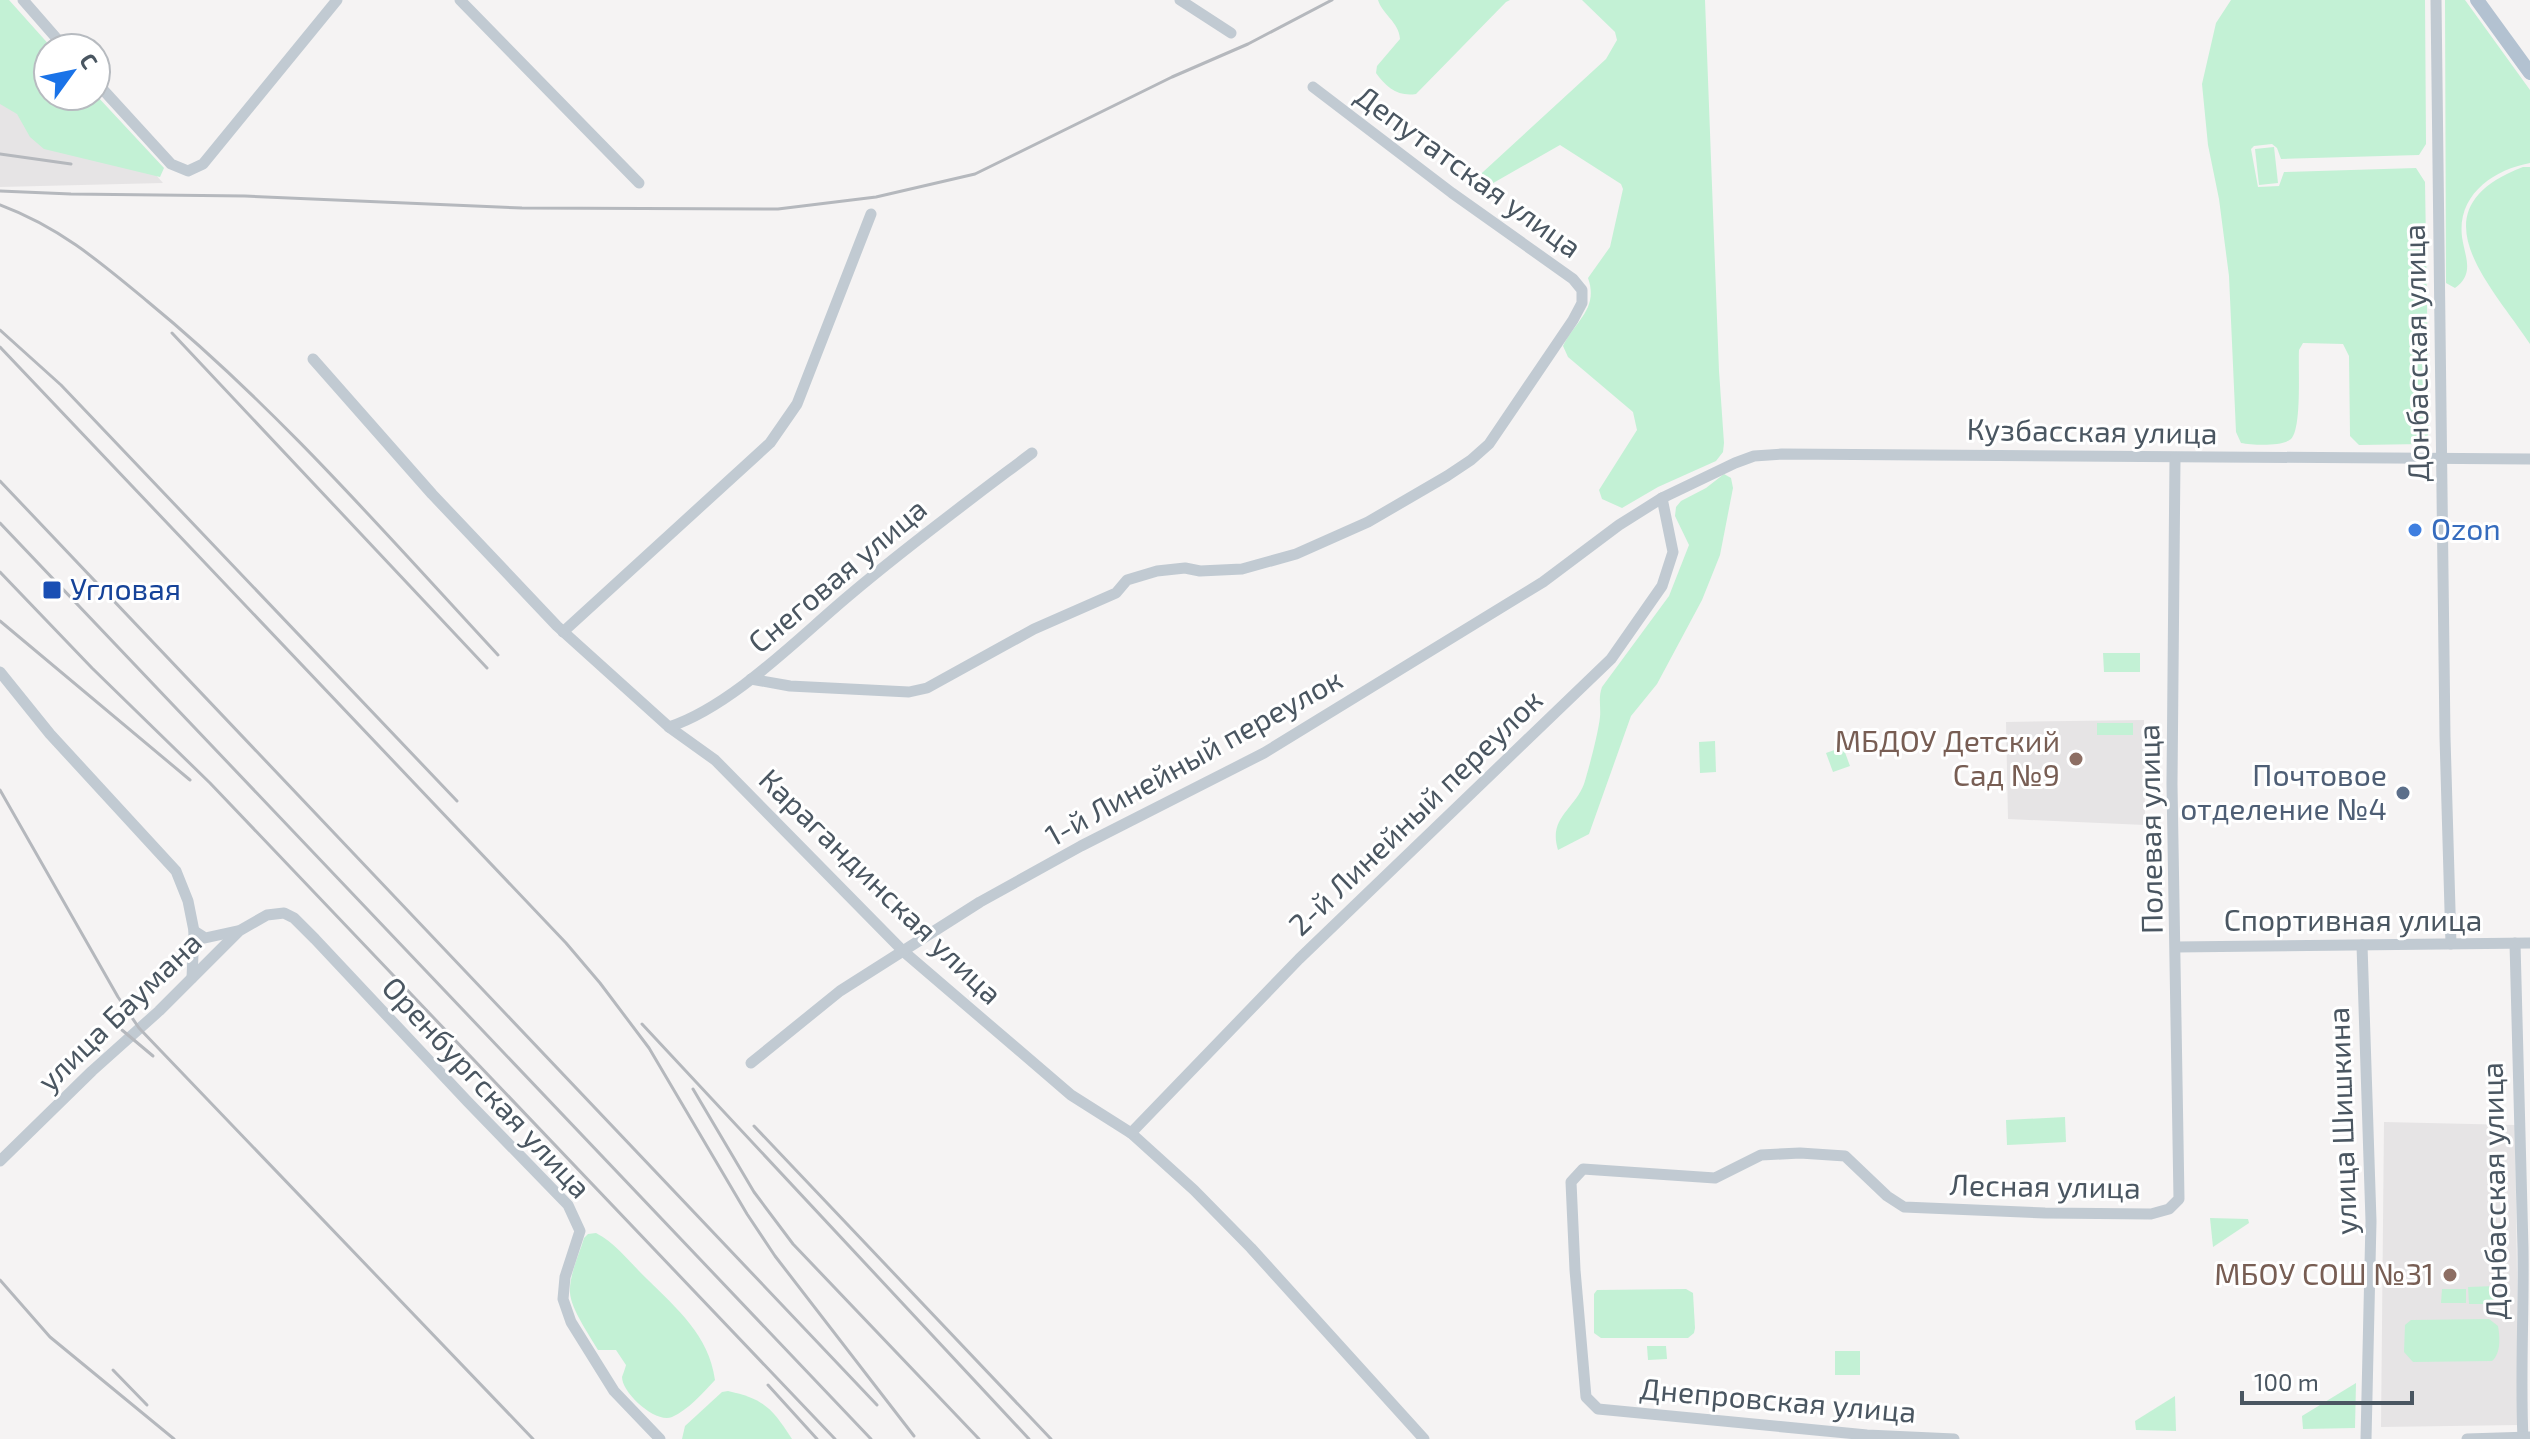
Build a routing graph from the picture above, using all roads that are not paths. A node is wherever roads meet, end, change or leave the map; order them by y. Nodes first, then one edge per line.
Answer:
1 (23, 0) edge
2 (337, 0) edge
3 (460, 0) edge
4 (1180, 0) edge
5 (2436, 0) edge
6 (2477, 0) edge
7 (51, 32) edge
8 (1231, 33) dead end
9 (2530, 73) edge
10 (1313, 87) dead end
11 (112, 99) edge
12 (639, 183) dead end
13 (871, 214) dead end
14 (313, 359) dead end
15 (1032, 453) dead end
16 (2175, 458) junction
17 (2443, 459) junction
18 (2530, 459) edge
19 (1662, 498) junction
20 (563, 632) junction
21 (0, 672) edge
22 (751, 679) junction
23 (669, 727) junction
24 (194, 931) junction
25 (239, 931) junction
26 (2515, 943) junction
27 (2530, 943) edge
28 (2451, 944) junction
29 (2362, 945) junction
30 (2176, 947) junction
31 (903, 951) junction
32 (192, 978) junction
33 (751, 1063) dead end
34 (1131, 1133) junction
35 (0, 1161) edge
36 (2179, 1199) joint
37 (1598, 1409) joint
38 (2526, 1438) edge
39 (660, 1439) edge
40 (1424, 1439) edge
41 (1954, 1439) edge
42 (2366, 1439) edge
43 (2467, 1439) edge

1 - 7 street
2 - 11 street
3 - 12 street
4 - 8 street
5 - 17 street, Донбасская улица
6 - 9 main road
10 - 22 street, Депутатская улица
13 - 20 street
14 - 20 street, Карагандинская улица
15 - 22 street, Снеговая улица
16 - 17 street, Кузбасская улица
16 - 19 street, Кузбасская улица
16 - 30 street, Полевая улица
17 - 18 street, Кузбасская улица
17 - 28 street, Донбасская улица
19 - 31 street, 1-й Линейный переулок
19 - 34 street, 2-й Линейный переулок
20 - 23 street, Карагандинская улица
21 - 24 street
22 - 23 street, Снеговая улица
23 - 31 street, Карагандинская улица
24 - 25 street
24 - 32 street
25 - 32 street, улица Баумана
25 - 39 street, Оренбургская улица
26 - 27 street, Спортивная улица
26 - 28 street, Спортивная улица
26 - 38 street, Донбасская улица
28 - 29 street, Спортивная улица
29 - 30 street, Спортивная улица
29 - 42 street, улица Шишкина
30 - 36 street, Полевая улица
31 - 33 street, 1-й Линейный переулок
31 - 34 street, Карагандинская улица
32 - 35 street, улица Баумана
34 - 40 street, Карагандинская улица
36 - 37 street, Лесная улица
37 - 41 street, Днепровская улица
38 - 43 street

